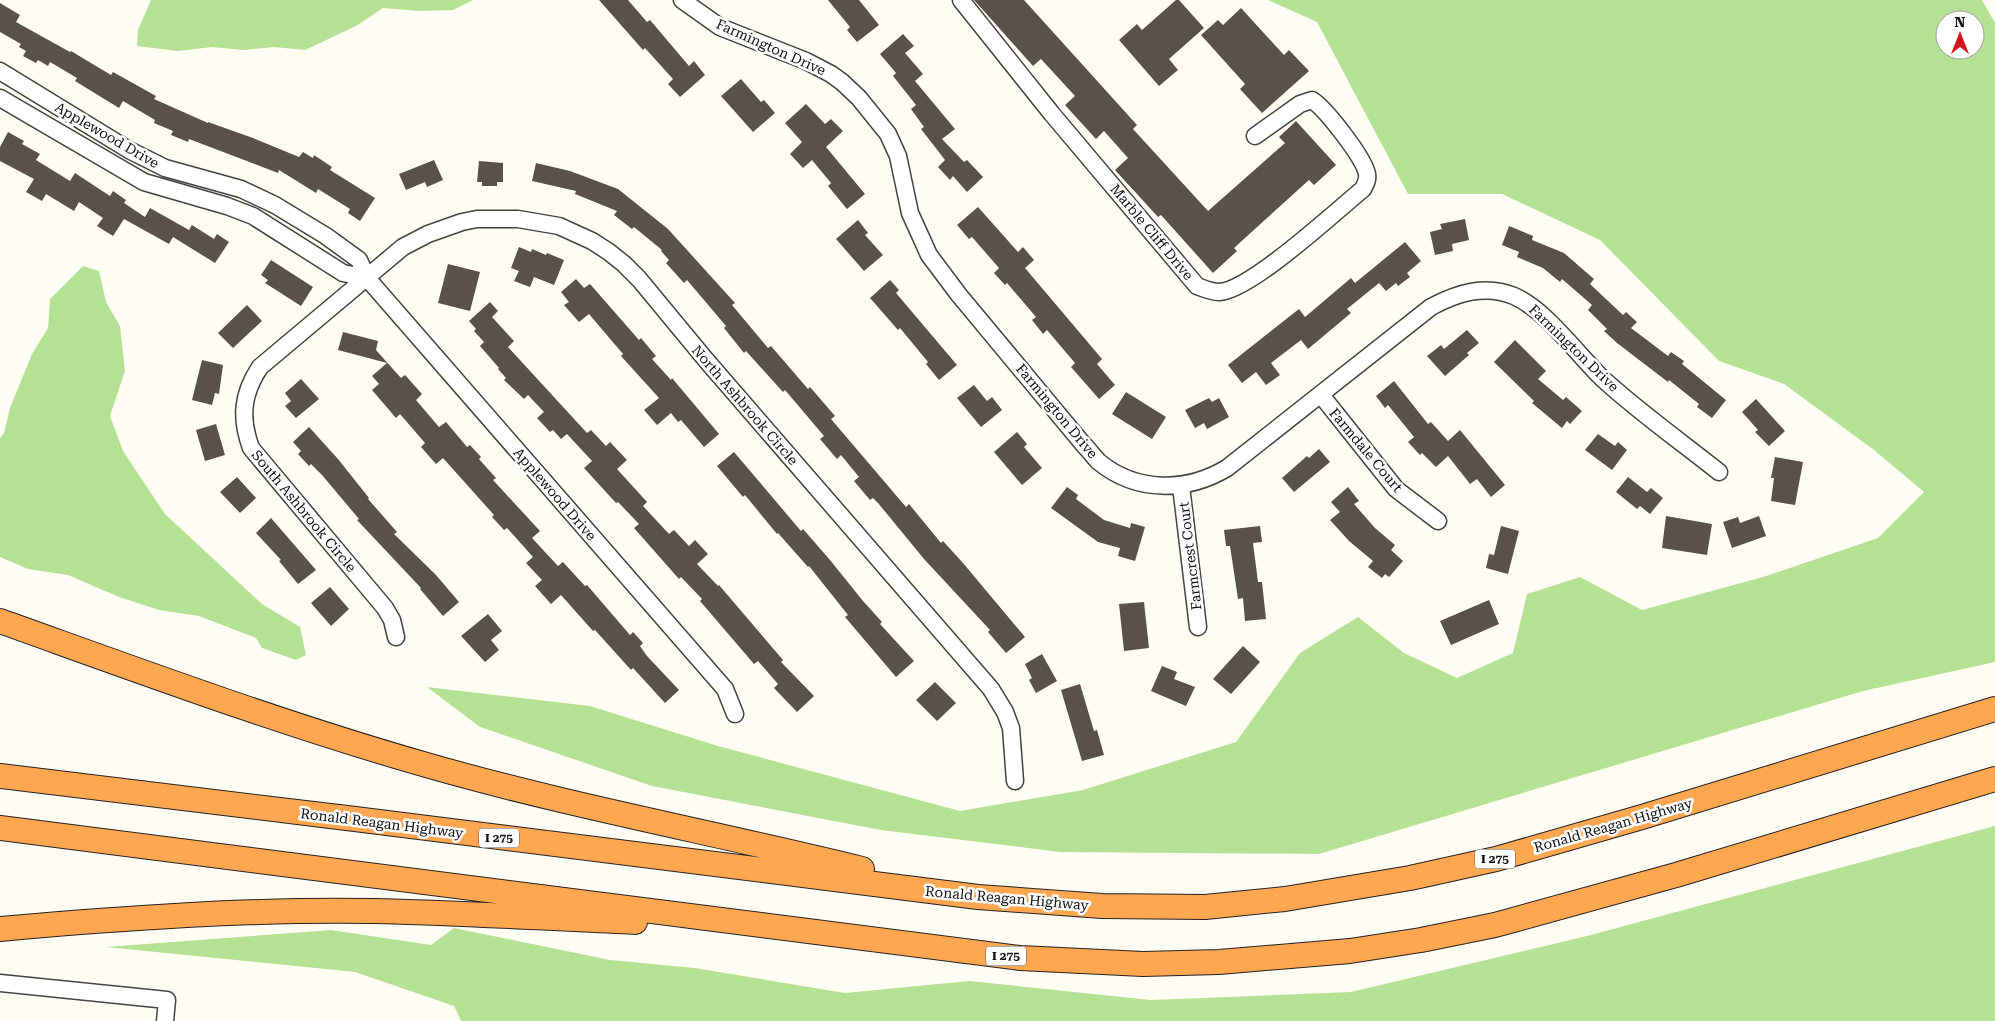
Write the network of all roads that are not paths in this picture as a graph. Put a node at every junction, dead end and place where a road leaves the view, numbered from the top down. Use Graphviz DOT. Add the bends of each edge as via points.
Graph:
graph roads {
  1 [pos="682,0"];
  2 [pos="961,0"];
  3 [pos="0,71"];
  4 [pos="0,98"];
  5 [pos="1255,136"];
  6 [pos="129,150"];
  7 [pos="120,168"];
  8 [pos="367,278"];
  9 [pos="1320,395"];
  10 [pos="1718,472"];
  11 [pos="1182,486"];
  12 [pos="1438,521"];
  13 [pos="0,622"];
  14 [pos="1198,627"];
  15 [pos="396,637"];
  16 [pos="1995,709"];
  17 [pos="735,714"];
  18 [pos="6,775"];
  19 [pos="1995,779"];
  20 [pos="1015,781"];
  21 [pos="0,828"];
  22 [pos="978,897"];
  23 [pos="0,929"];
  24 [pos="797,929"];
  25 [pos="0,983"];
  26 [pos="165,1021"];
  1 -- 11 [label="street, Farmington Drive" via="720,27 806,61 854,93 888,134 898,156 910,213 929,255 1058,415 1099,461 1112,470 1145,484"];
  2 -- 5 [label="street, Marble Cliff Drive" via="1197,286 1211,291 1235,288 1252,279 1364,189 1368,181 1357,154 1321,106 1312,100 1300,104"];
  3 -- 6 [label="street, Applewood Drive"];
  4 -- 7 [label="street, Applewood Drive"];
  6 -- 7 [label="street"];
  6 -- 8 [label="street, Applewood Drive" via="165,168 241,189 275,205 359,260"];
  7 -- 8 [label="street, Applewood Drive" via="144,182 253,216 343,273"];
  8 -- 15 [label="street, South Ashbrook Circle" via="260,367 246,394 244,419 251,448 385,608"];
  8 -- 17 [label="street, Applewood Drive" via="725,690"];
  8 -- 20 [label="street, North Ashbrook Circle" via="404,247 428,234 477,219 518,218 559,226 609,252 639,280 991,690 1011,728"];
  9 -- 10 [label="street, Farmington Drive" via="1431,307 1467,291 1499,292 1513,296 1539,312 1605,380"];
  9 -- 11 [label="street, Farmington Drive" via="1227,468 1214,476"];
  9 -- 12 [label="street, Farmdale Court" via="1396,489"];
  11 -- 14 [label="street, Farmcrest Court"];
  13 -- 22 [label="highway" via="305,729 425,765 604,811"];
  16 -- 22 [label="highway, Ronald Reagan Highway / I 275" via="1642,817 1496,858 1410,878 1285,899 1205,906 1102,906"];
  18 -- 22 [label="highway, Ronald Reagan Highway / I 275"];
  19 -- 24 [label="highway, I 275" via="1676,875 1495,925 1350,951 1218,962 1143,964 1020,958"];
  21 -- 24 [label="highway, I 275"];
  23 -- 24 [label="highway" via="122,918 373,911"];
  25 -- 26 [label="street" via="167,1000"];
}
